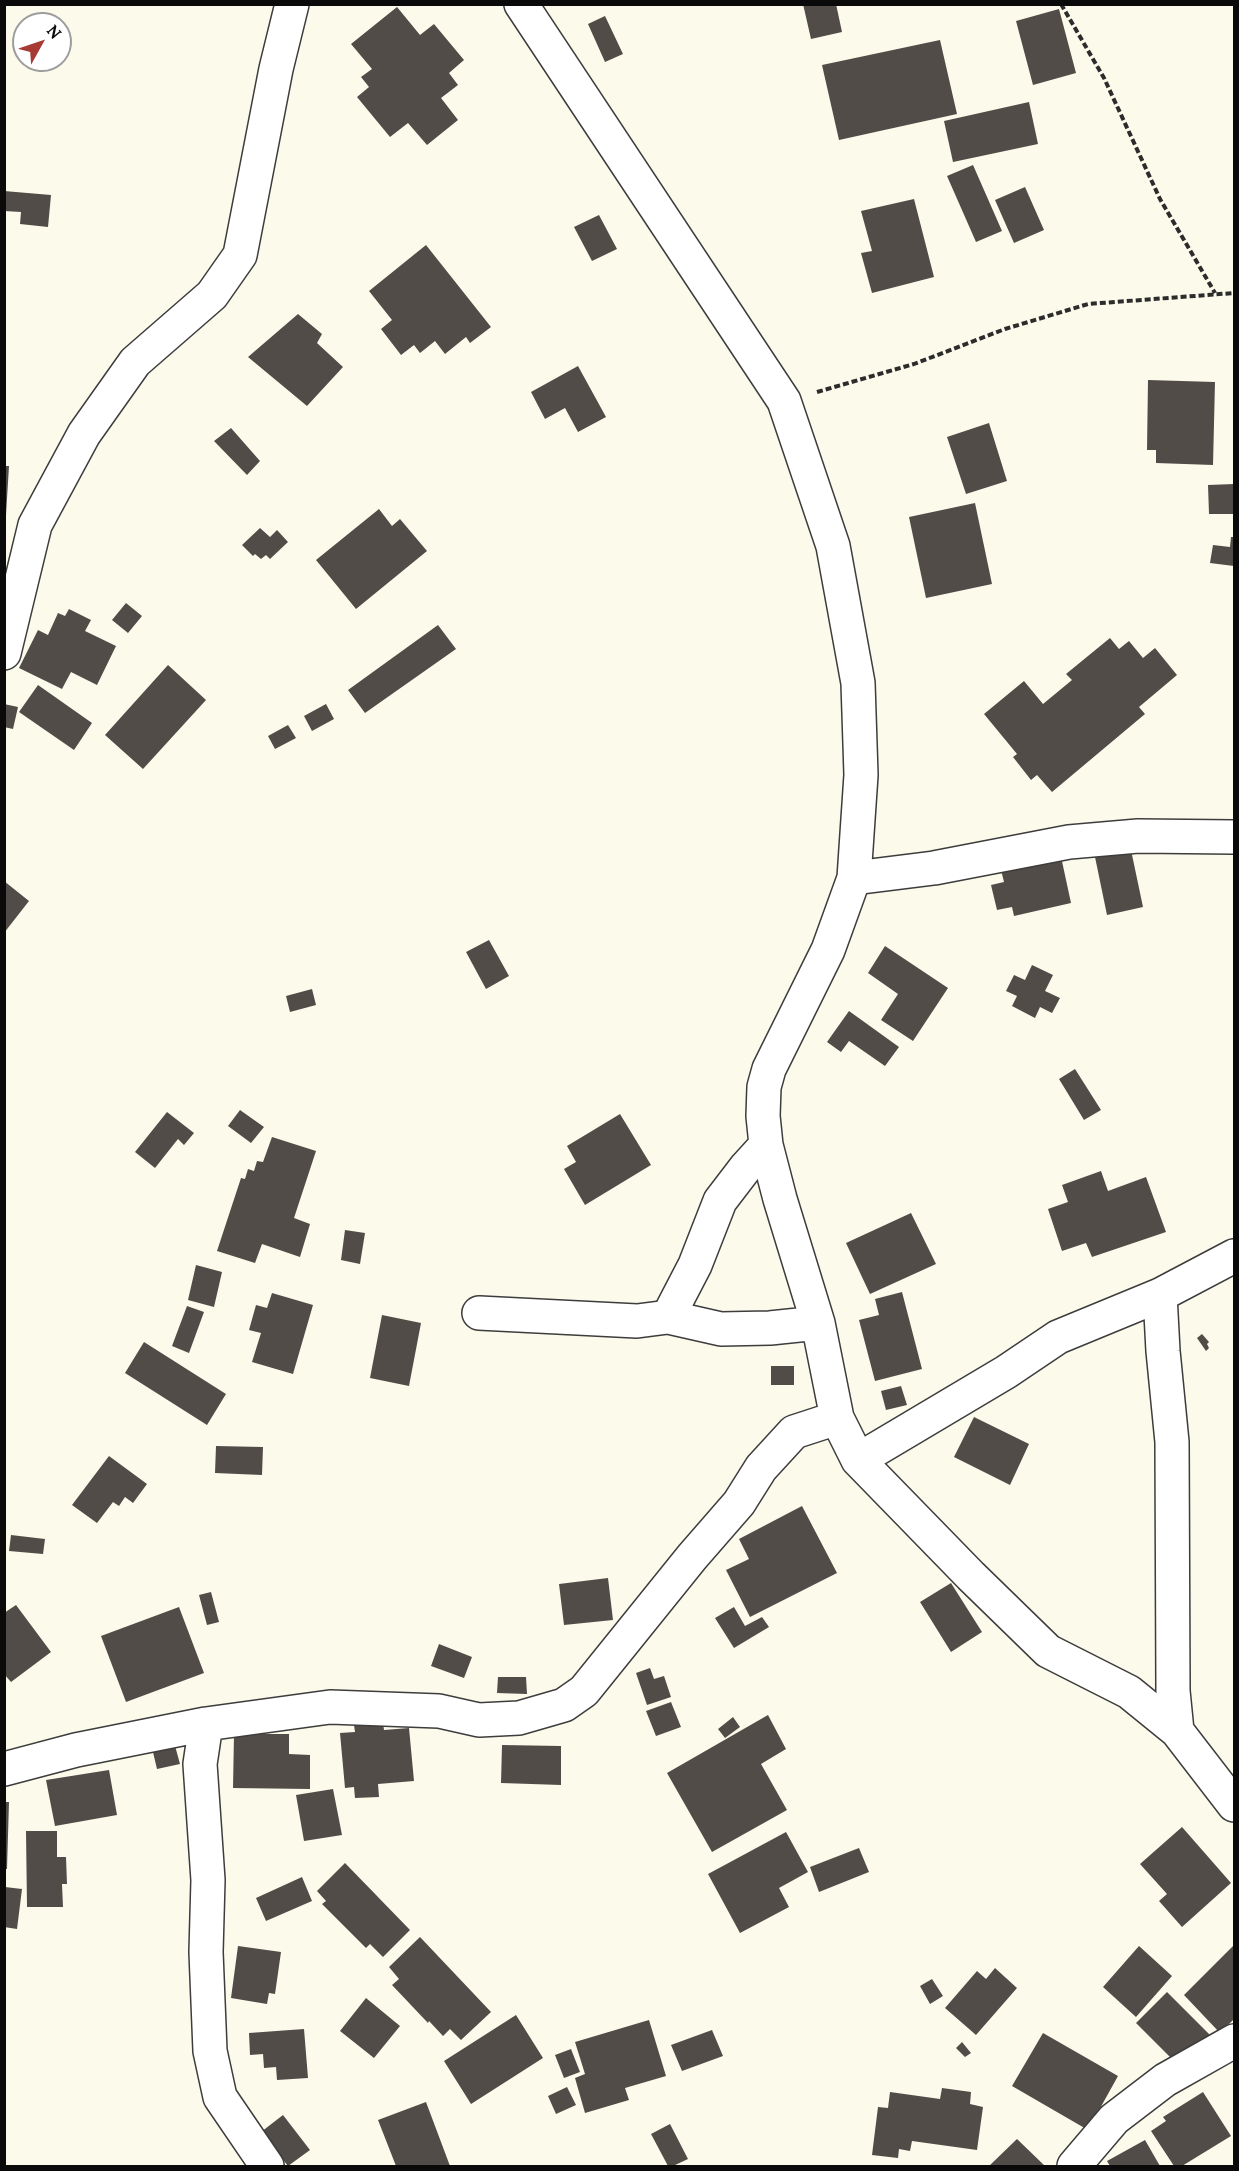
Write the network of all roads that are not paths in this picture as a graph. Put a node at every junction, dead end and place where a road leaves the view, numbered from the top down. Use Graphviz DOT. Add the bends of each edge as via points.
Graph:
graph roads {
  1 [pos="292,4"];
  2 [pos="521,4"];
  3 [pos="4,653"];
  4 [pos="1234,837"];
  5 [pos="854,878"];
  6 [pos="766,1145"];
  7 [pos="1234,1256"];
  8 [pos="1160,1295"];
  9 [pos="479,1312"];
  10 [pos="668,1317"];
  11 [pos="818,1323"];
  12 [pos="837,1418"];
  13 [pos="858,1460"];
  14 [pos="206,1724"];
  15 [pos="1178,1731"];
  16 [pos="4,1769"];
  17 [pos="1234,1805"];
  18 [pos="1234,2042"];
  19 [pos="267,2166"];
  20 [pos="1074,2166"];
  1 -- 3 [label="street" via="240,255 212,295 135,362 84,434 35,525"];
  2 -- 5 [label="street" via="784,401 833,546 858,683 861,775"];
  4 -- 5 [label="street" via="1138,836 1069,842 934,868"];
  5 -- 6 [label="street" via="828,950 769,1069 764,1087"];
  6 -- 10 [label="street" via="720,1201 695,1265"];
  6 -- 11 [label="street"];
  7 -- 8 [label="street"];
  8 -- 13 [label="street" via="1058,1337"];
  8 -- 15 [label="street" via="1172,1442 1173,1691"];
  9 -- 10 [label="street" via="637,1321"];
  10 -- 11 [label="street" via="721,1329"];
  11 -- 12 [label="street"];
  12 -- 13 [label="street"];
  12 -- 14 [label="street" via="795,1432 788,1439 584,1691 564,1705 519,1718 478,1720 439,1711 330,1707"];
  13 -- 15 [label="street" via="1048,1651 1129,1692"];
  14 -- 16 [label="street"];
  14 -- 19 [label="street" via="200,1764 208,1880 210,2051 220,2097"];
  15 -- 17 [label="street"];
  18 -- 20 [label="street" via="1165,2080 1114,2119"];
}
